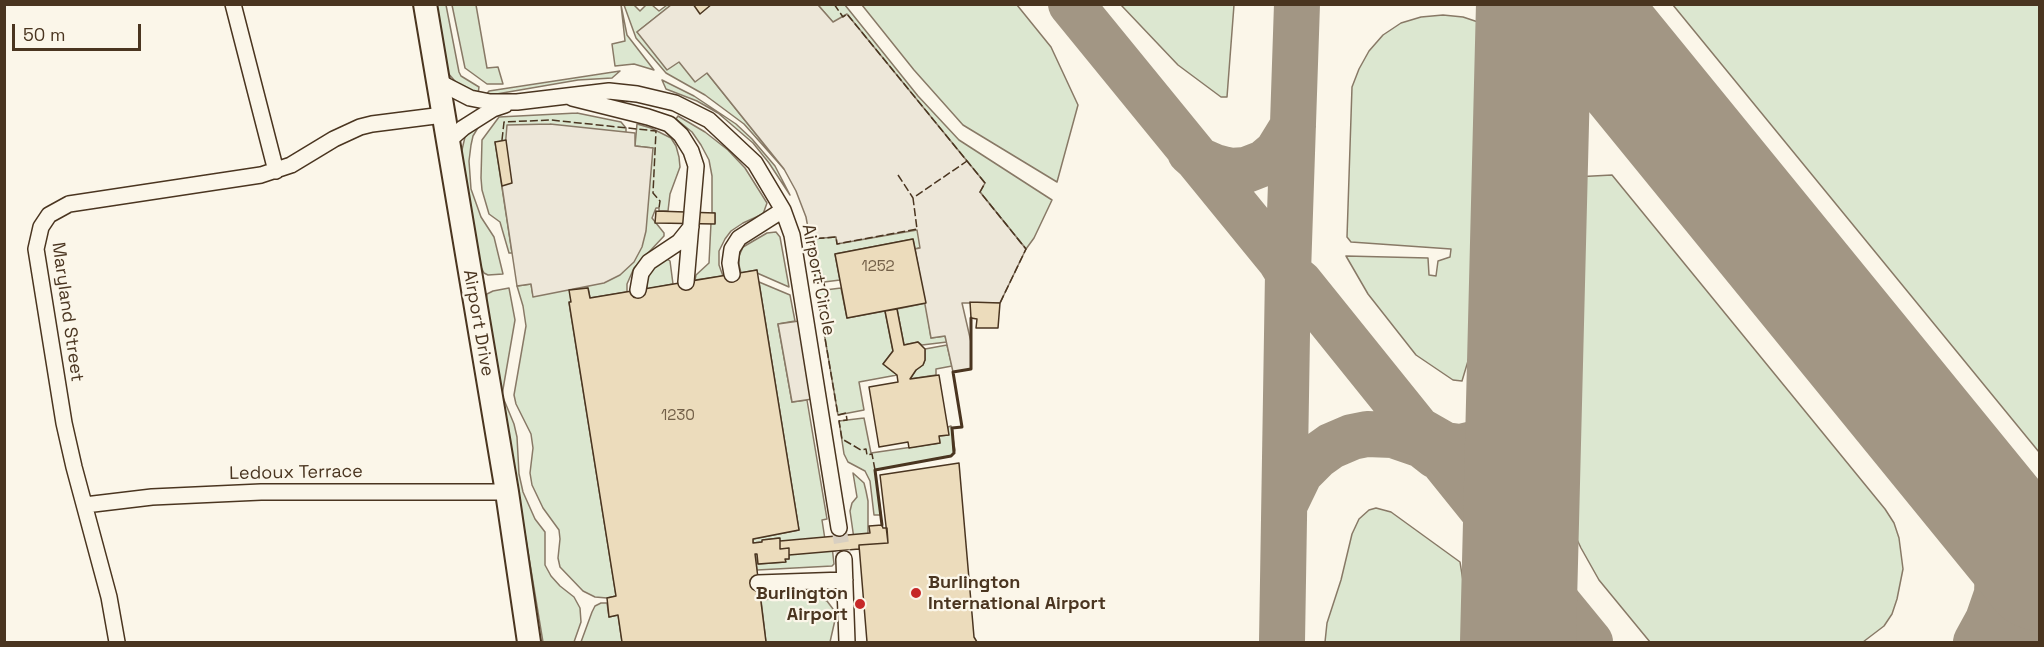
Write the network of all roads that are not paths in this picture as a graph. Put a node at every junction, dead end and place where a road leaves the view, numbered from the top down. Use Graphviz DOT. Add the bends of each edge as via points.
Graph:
graph roads {
  1 [pos="233,4"];
  2 [pos="425,4"];
  3 [pos="437,81"];
  4 [pos="562,95"];
  5 [pos="517,102"];
  6 [pos="443,115"];
  7 [pos="447,142"];
  8 [pos="276,171"];
  9 [pos="783,210"];
  10 [pos="691,227"];
  11 [pos="732,274"];
  12 [pos="686,282"];
  13 [pos="638,290"];
  14 [pos="507,492"];
  15 [pos="85,505"];
  16 [pos="839,528"];
  17 [pos="844,559"];
  18 [pos="845,580"];
  19 [pos="758,583"];
  20 [pos="117,642"];
  21 [pos="529,642"];
  22 [pos="847,642"];
  1 -- 8 [label="street"];
  2 -- 3 [label="main road, Airport Drive"];
  3 -- 5 [label="street, Airport Circle" via="470,98"];
  3 -- 6 [label="main road, Airport Drive"];
  4 -- 5 [label="street, Airport Circle"];
  4 -- 9 [label="street, Airport Circle" via="609,91 637,94 675,103 709,120 755,163"];
  4 -- 10 [label="street" via="669,124 681,135 696,166"];
  5 -- 7 [label="street, Airport Circle" via="493,109"];
  6 -- 7 [label="main road, Airport Drive"];
  6 -- 8 [label="street, Maryland Street" via="360,127"];
  7 -- 14 [label="main road, Airport Drive"];
  8 -- 15 [label="street, Maryland Street" via="246,179 69,204 50,215 41,227 36,249 64,423"];
  9 -- 11 [label="street" via="739,238 732,249"];
  9 -- 16 [label="street, Airport Circle" via="797,261"];
  10 -- 12 [label="street"];
  10 -- 13 [label="street" via="679,242 649,262 641,273"];
  14 -- 15 [label="street, Ledoux Terrace" via="250,492"];
  14 -- 21 [label="main road, Airport Drive"];
  15 -- 20 [label="street, Maryland Street"];
  17 -- 18 [label="street"];
  18 -- 19 [label="street"];
  18 -- 22 [label="street"];
}
